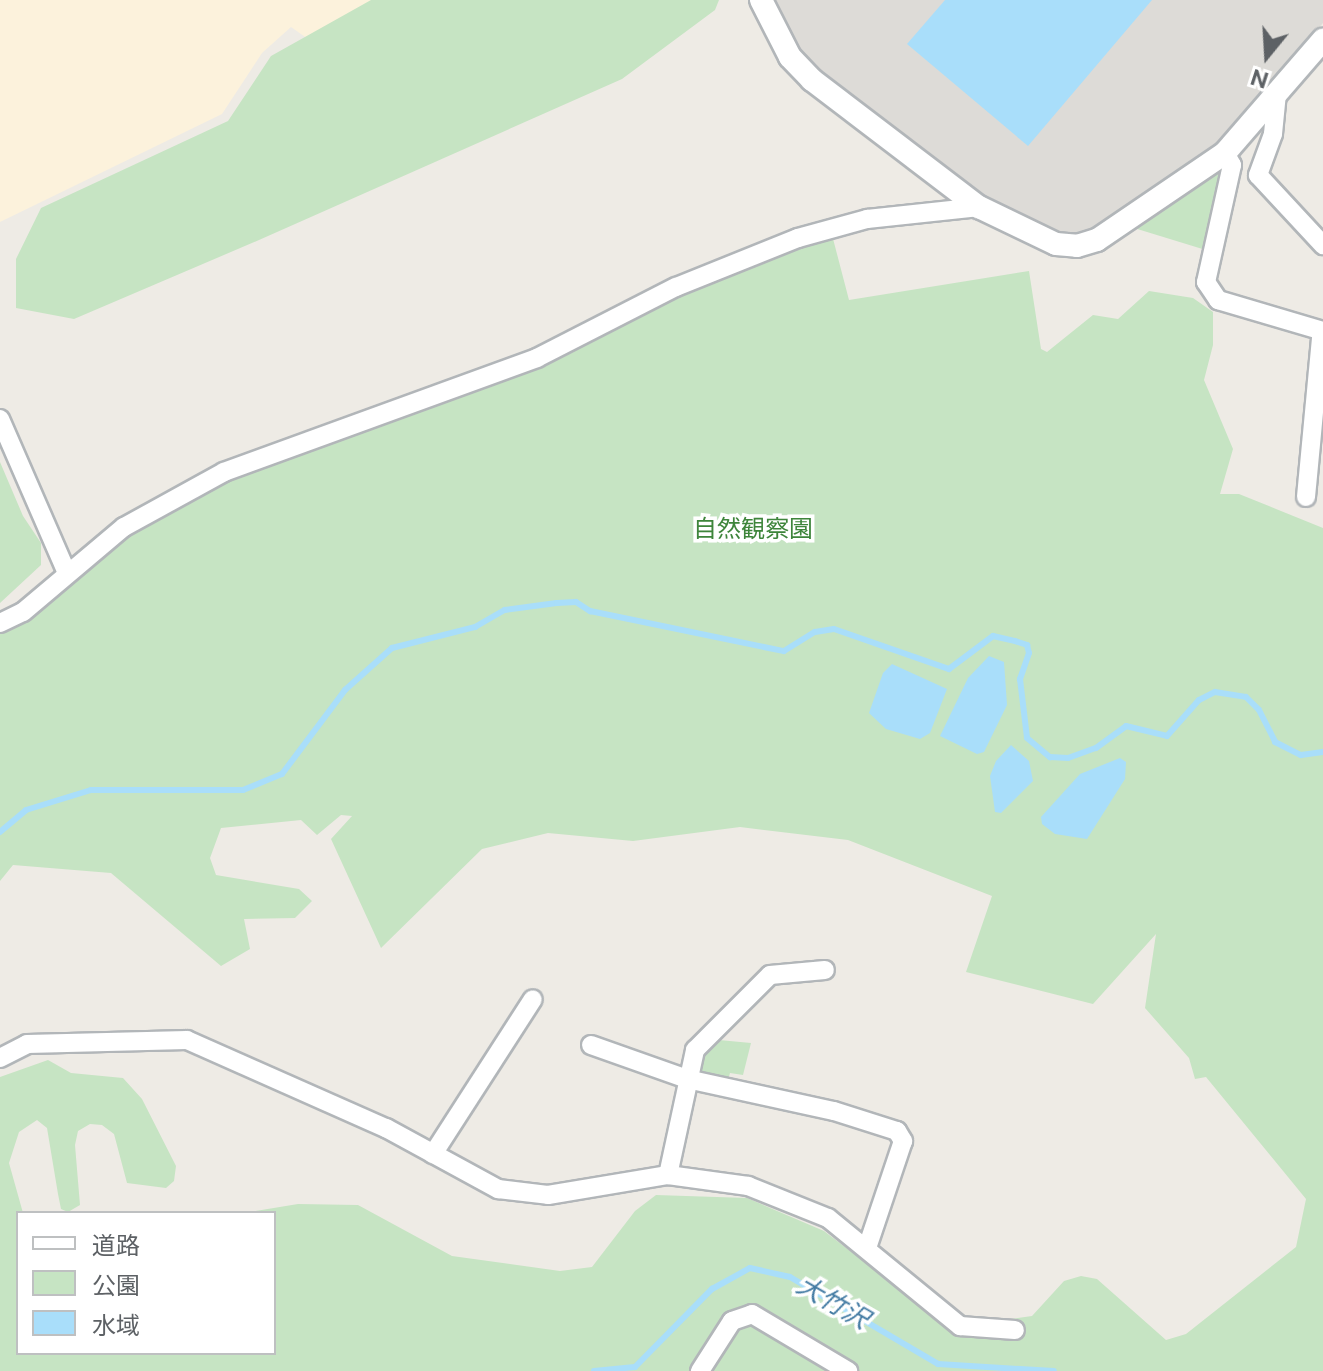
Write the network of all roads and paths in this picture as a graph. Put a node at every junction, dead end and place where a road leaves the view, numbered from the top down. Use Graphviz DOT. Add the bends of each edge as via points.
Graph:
graph roads {
  1 [pos="761,0"];
  2 [pos="1323,40"];
  3 [pos="1277,93"];
  4 [pos="1225,153"];
  5 [pos="979,207"];
  6 [pos="1323,245"];
  7 [pos="1323,315"];
  8 [pos="1322,338"];
  9 [pos="0,419"];
  10 [pos="1306,497"];
  11 [pos="66,571"];
  12 [pos="0,623"];
  13 [pos="825,970"];
  14 [pos="533,999"];
  15 [pos="591,1045"];
  16 [pos="0,1058"];
  17 [pos="687,1079"];
  18 [pos="433,1154"];
  19 [pos="668,1175"];
  20 [pos="867,1248"];
  21 [pos="1015,1330"];
  22 [pos="700,1371"];
  23 [pos="848,1371"];
  1 -- 5 [label="street" via="790,57 812,80"];
  2 -- 3 [label="street"];
  3 -- 4 [label="street"];
  3 -- 6 [label="street" via="1273,134 1258,175"];
  4 -- 5 [label="street" via="1097,240 1077,246 1056,244"];
  4 -- 8 [label="street" via="1232,165 1206,282 1218,300"];
  5 -- 11 [label="street" via="867,219 784,243 676,287 537,358 224,472 167,500"];
  7 -- 8 [label="street"];
  8 -- 10 [label="street"];
  9 -- 11 [label="street"];
  11 -- 12 [label="street" via="23,612"];
  13 -- 17 [label="street" via="770,975 695,1050"];
  14 -- 18 [label="street"];
  15 -- 17 [label="street"];
  16 -- 18 [label="street" via="27,1044 70,1039 187,1040"];
  17 -- 19 [label="street"];
  17 -- 20 [label="street" via="834,1111 897,1131 903,1141"];
  18 -- 19 [label="street" via="498,1189 548,1195"];
  19 -- 20 [label="street" via="748,1186 828,1218"];
  20 -- 21 [label="street" via="960,1326"];
  22 -- 23 [label="street" via="732,1321 752,1314"];
}
